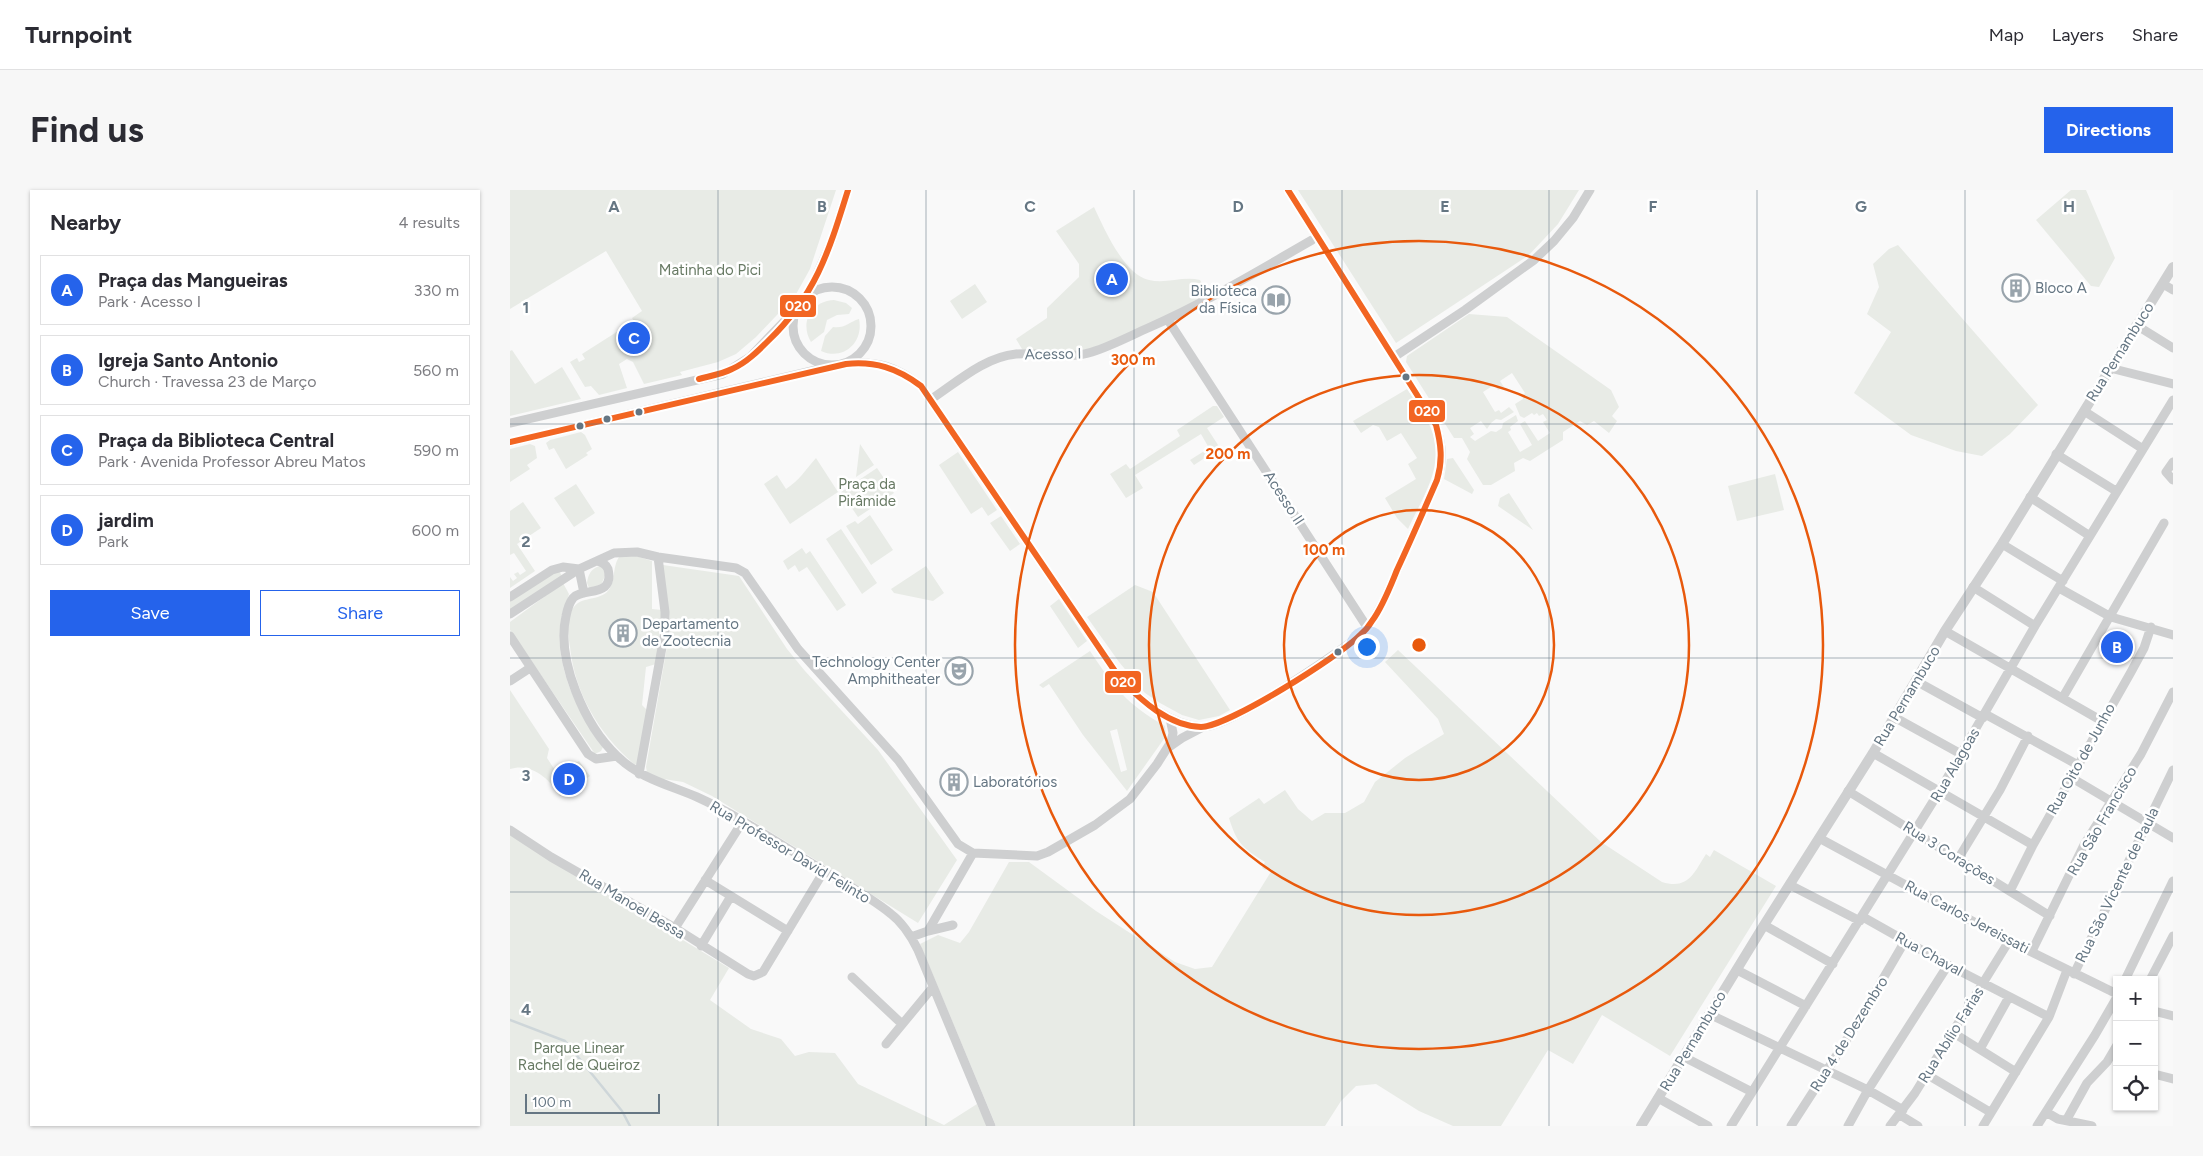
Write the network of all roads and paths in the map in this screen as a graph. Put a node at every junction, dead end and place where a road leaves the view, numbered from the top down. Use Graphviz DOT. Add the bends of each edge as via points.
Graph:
graph roads {
  1 [pos="848,190"];
  2 [pos="1288,190"];
  3 [pos="1590,190"];
  4 [pos="1312,240"];
  5 [pos="2173,267"];
  6 [pos="2163,284"];
  7 [pos="2173,290"];
  8 [pos="806,297"];
  9 [pos="799,306"];
  10 [pos="1168,320"];
  11 [pos="2136,325"];
  12 [pos="2173,348"];
  13 [pos="1394,357"];
  14 [pos="846,364"];
  15 [pos="833,366"];
  16 [pos="2110,368"];
  17 [pos="2173,384"];
  18 [pos="930,400"];
  19 [pos="2173,400"];
  20 [pos="2084,411"];
  21 [pos="510,423"];
  22 [pos="510,442"];
  23 [pos="2143,449"];
  24 [pos="2056,454"];
  25 [pos="2173,462"];
  26 [pos="2171,479"];
  27 [pos="2116,491"];
  28 [pos="2030,497"];
  29 [pos="2164,523"];
  30 [pos="2090,536"];
  31 [pos="2002,544"];
  32 [pos="658,557"];
  33 [pos="597,561"];
  34 [pos="579,569"];
  35 [pos="2061,584"];
  36 [pos="1973,587"];
  37 [pos="584,593"];
  38 [pos="510,597"];
  39 [pos="510,614"];
  40 [pos="2111,617"];
  41 [pos="2035,626"];
  42 [pos="1367,627"];
  43 [pos="2151,627"];
  44 [pos="1946,631"];
  45 [pos="2173,635"];
  46 [pos="510,636"];
  47 [pos="530,668"];
  48 [pos="2011,669"];
  49 [pos="510,681"];
  50 [pos="1916,681"];
  51 [pos="2173,692"];
  52 [pos="2063,697"];
  53 [pos="1984,716"];
  54 [pos="1894,717"];
  55 [pos="1170,718"];
  56 [pos="2102,721"];
  57 [pos="1203,727"];
  58 [pos="2028,736"];
  59 [pos="1165,751"];
  60 [pos="1873,753"];
  61 [pos="1961,754"];
  62 [pos="617,756"];
  63 [pos="2078,765"];
  64 [pos="2173,770"];
  65 [pos="639,774"];
  66 [pos="2072,778"];
  67 [pos="1848,791"];
  68 [pos="1939,792"];
  69 [pos="2110,802"];
  70 [pos="1983,816"];
  71 [pos="743,821"];
  72 [pos="2147,822"];
  73 [pos="510,830"];
  74 [pos="1915,831"];
  75 [pos="1818,838"];
  76 [pos="2173,838"];
  77 [pos="2033,846"];
  78 [pos="974,853"];
  79 [pos="1958,858"];
  80 [pos="824,871"];
  81 [pos="1888,876"];
  82 [pos="705,880"];
  83 [pos="2173,881"];
  84 [pos="1790,885"];
  85 [pos="2010,891"];
  86 [pos="731,896"];
  87 [pos="2050,916"];
  88 [pos="1861,919"];
  89 [pos="953,925"];
  90 [pos="1764,926"];
  91 [pos="675,928"];
  92 [pos="788,931"];
  93 [pos="928,931"];
  94 [pos="2173,936"];
  95 [pos="911,937"];
  96 [pos="1906,941"];
  97 [pos="2009,941"];
  98 [pos="701,946"];
  99 [pos="2032,951"];
  100 [pos="1833,964"];
  101 [pos="1948,965"];
  102 [pos="1736,970"];
  103 [pos="2070,972"];
  104 [pos="2127,976"];
  105 [pos="2152,976"];
  106 [pos="852,977"];
  107 [pos="1983,984"];
  108 [pos="933,987"];
  109 [pos="2113,994"];
  110 [pos="2008,997"];
  111 [pos="2113,1003"];
  112 [pos="1806,1006"];
  113 [pos="2158,1012"];
  114 [pos="1709,1014"];
  115 [pos="2173,1016"];
  116 [pos="2048,1017"];
  117 [pos="902,1024"];
  118 [pos="1952,1032"];
  119 [pos="886,1044"];
  120 [pos="1780,1048"];
  121 [pos="1980,1049"];
  122 [pos="2113,1052"];
  123 [pos="1684,1057"];
  124 [pos="2107,1062"];
  125 [pos="2113,1064"];
  126 [pos="1826,1070"];
  127 [pos="2016,1072"];
  128 [pos="1926,1074"];
  129 [pos="2158,1075"];
  130 [pos="2173,1079"];
  131 [pos="1868,1090"];
  132 [pos="1752,1092"];
  133 [pos="1658,1098"];
  134 [pos="1990,1112"];
  135 [pos="2046,1112"];
  136 [pos="1901,1113"];
  137 [pos="2060,1121"];
  138 [pos="2077,1124"];
  139 [pos="1735,1125"];
  140 [pos="991,1126"];
  141 [pos="1641,1126"];
  142 [pos="1708,1126"];
  143 [pos="1791,1126"];
  144 [pos="1848,1126"];
  145 [pos="1890,1126"];
  146 [pos="1918,1126"];
  147 [pos="1982,1126"];
  148 [pos="2037,1126"];
  149 [pos="2092,1126"];
  1 -- 8 [label="street" via="832,240"];
  2 -- 13 [label="street"];
  3 -- 13 [label="street" via="1560,233 1534,260"];
  4 -- 10 [label="street, Acesso I"];
  5 -- 6 [label="street, Rua Pernambuco"];
  6 -- 7 [label="street"];
  6 -- 11 [label="street, Rua Pernambuco"];
  8 -- 9 [label="street"];
  8 -- 14 [label="street" via="824,288 837,288 860,298 867,309 871,334 859,356"];
  9 -- 15 [label="street" via="793,325 801,350 811,359"];
  9 -- 21 [label="street" via="750,357 723,374"];
  10 -- 18 [label="street, Acesso I" via="1092,352 1071,356 1014,355 988,362"];
  10 -- 42 [label="street, Acesso II"];
  11 -- 12 [label="street"];
  11 -- 16 [label="street, Rua Pernambuco"];
  13 -- 42 [label="street" via="1436,425 1442,444 1442,464 1438,480 1384,600"];
  14 -- 15 [label="street"];
  14 -- 18 [label="street" via="886,366 903,372 921,386"];
  15 -- 22 [label="street"];
  16 -- 17 [label="street"];
  16 -- 20 [label="street, Rua Pernambuco"];
  18 -- 55 [label="street" via="1121,680 1141,700"];
  19 -- 23 [label="street, Rua Alagoas"];
  20 -- 23 [label="street"];
  20 -- 24 [label="street, Rua Pernambuco"];
  23 -- 27 [label="street, Rua Alagoas"];
  24 -- 27 [label="street"];
  24 -- 28 [label="street, Rua Pernambuco"];
  25 -- 26 [label="street" via="2166,470"];
  27 -- 30 [label="street, Rua Alagoas"];
  28 -- 30 [label="street"];
  28 -- 31 [label="street, Rua Pernambuco"];
  29 -- 40 [label="street"];
  30 -- 35 [label="street, Rua Alagoas"];
  31 -- 35 [label="street"];
  31 -- 36 [label="street, Rua Pernambuco"];
  32 -- 33 [label="street" via="623,552"];
  32 -- 65 [label="street" via="665,631"];
  32 -- 78 [label="street" via="736,568 745,573 798,649 898,760 958,844"];
  33 -- 34 [label="street"];
  33 -- 37 [label="street, Rua Professor David Felinto" via="608,568 609,577 596,592"];
  34 -- 37 [label="street"];
  34 -- 38 [label="street" via="563,567 552,570"];
  34 -- 39 [label="street"];
  35 -- 40 [label="street"];
  35 -- 41 [label="street, Rua Alagoas"];
  36 -- 41 [label="street"];
  36 -- 44 [label="street, Rua Pernambuco"];
  37 -- 62 [label="street, Rua Professor David Felinto" via="572,599 566,615 564,637 569,671 582,709"];
  40 -- 43 [label="street"];
  40 -- 52 [label="street"];
  41 -- 48 [label="street, Rua Alagoas"];
  42 -- 57 [label="street" via="1339,651 1245,712"];
  43 -- 45 [label="street"];
  43 -- 56 [label="street, Rua Oito de Junho" via="2144,648"];
  44 -- 48 [label="street"];
  44 -- 50 [label="street, Rua Pernambuco"];
  46 -- 47 [label="street"];
  47 -- 49 [label="street"];
  47 -- 62 [label="street" via="588,754 596,759"];
  48 -- 52 [label="street"];
  48 -- 53 [label="street, Rua Alagoas"];
  50 -- 53 [label="street"];
  50 -- 54 [label="street, Rua Pernambuco"];
  51 -- 69 [label="street, Rua São Francisco" via="2141,754"];
  52 -- 56 [label="street"];
  53 -- 58 [label="street"];
  53 -- 61 [label="street, Rua Alagoas"];
  54 -- 60 [label="street, Rua Pernambuco"];
  54 -- 61 [label="street"];
  55 -- 57 [label="street" via="1186,725"];
  55 -- 59 [label="street" via="1173,732"];
  56 -- 63 [label="street, Rua Oito de Junho"];
  57 -- 59 [label="street" via="1174,742"];
  58 -- 63 [label="street"];
  58 -- 70 [label="street"];
  59 -- 78 [label="street" via="1130,799 1095,825 1048,852 1024,857"];
  60 -- 67 [label="street, Rua Pernambuco"];
  60 -- 68 [label="street"];
  61 -- 68 [label="street, Rua Alagoas"];
  62 -- 65 [label="street, Rua Professor David Felinto"];
  63 -- 66 [label="street, Rua Oito de Junho"];
  64 -- 72 [label="street, Rua São Vicente de Paula"];
  65 -- 71 [label="street, Rua Professor David Felinto"];
  66 -- 69 [label="street"];
  66 -- 77 [label="street, Rua Oito de Junho"];
  67 -- 74 [label="street, Rua 3 Corações"];
  67 -- 75 [label="street, Rua Pernambuco"];
  68 -- 70 [label="street"];
  68 -- 74 [label="street, Rua Alagoas"];
  69 -- 72 [label="street"];
  69 -- 87 [label="street, Rua São Francisco" via="2084,845"];
  70 -- 77 [label="street"];
  70 -- 79 [label="street"];
  71 -- 80 [label="street, Rua Professor David Felinto"];
  71 -- 82 [label="street"];
  72 -- 76 [label="street"];
  72 -- 103 [label="street, Rua São Vicente de Paula"];
  73 -- 91 [label="street, Rua Manoel Bessa"];
  74 -- 79 [label="street, Rua 3 Corações"];
  74 -- 81 [label="street, Rua Alagoas"];
  75 -- 81 [label="street, Rua Carlos Jereissati"];
  75 -- 84 [label="street, Rua Pernambuco"];
  77 -- 85 [label="street, Rua Oito de Junho"];
  78 -- 93 [label="street"];
  79 -- 85 [label="street, Rua 3 Corações"];
  80 -- 92 [label="street"];
  80 -- 95 [label="street, Rua Professor David Felinto" via="892,914"];
  81 -- 88 [label="street, Rua Alagoas"];
  81 -- 97 [label="street, Rua Carlos Jereissati"];
  82 -- 86 [label="street"];
  82 -- 91 [label="street"];
  83 -- 104 [label="street"];
  84 -- 88 [label="street, Rua Chaval"];
  84 -- 90 [label="street, Rua Pernambuco"];
  85 -- 87 [label="street, Rua 3 Corações"];
  86 -- 92 [label="street"];
  86 -- 98 [label="street"];
  87 -- 99 [label="street, Rua São Francisco"];
  88 -- 96 [label="street, Rua Chaval"];
  88 -- 100 [label="street, Rua Alagoas"];
  89 -- 93 [label="street"];
  90 -- 100 [label="street"];
  90 -- 102 [label="street, Rua Pernambuco"];
  91 -- 98 [label="street, Rua Manoel Bessa"];
  92 -- 98 [label="street, Rua Manoel Bessa" via="763,972 754,976"];
  93 -- 95 [label="street"];
  94 -- 105 [label="street"];
  95 -- 108 [label="street, Rua Professor David Felinto"];
  96 -- 101 [label="street, Rua Chaval"];
  96 -- 126 [label="street, Rua 4 de Dezembro"];
  97 -- 99 [label="street, Rua Carlos Jereissati"];
  97 -- 107 [label="street, Rua Abílio Farias"];
  99 -- 103 [label="street, Rua Carlos Jereissati"];
  100 -- 112 [label="street, Rua Alagoas"];
  101 -- 107 [label="street, Rua Chaval"];
  101 -- 131 [label="street"];
  102 -- 112 [label="street"];
  102 -- 114 [label="street, Rua Pernambuco"];
  103 -- 109 [label="street, Rua Carlos Jereissati"];
  103 -- 116 [label="street, Rua São Vicente de Paula"];
  106 -- 117 [label="street"];
  107 -- 110 [label="street, Rua Chaval"];
  107 -- 118 [label="street, Rua Abílio Farias"];
  108 -- 117 [label="street"];
  108 -- 140 [label="street, Rua Professor David Felinto"];
  110 -- 116 [label="street, Rua Chaval"];
  110 -- 121 [label="street"];
  111 -- 135 [label="street"];
  112 -- 120 [label="street, Rua Alagoas"];
  113 -- 115 [label="street"];
  114 -- 120 [label="street"];
  114 -- 123 [label="street, Rua Pernambuco"];
  116 -- 127 [label="street, Rua São Vicente de Paula"];
  117 -- 119 [label="street"];
  118 -- 121 [label="street"];
  118 -- 128 [label="street, Rua Abílio Farias"];
  120 -- 126 [label="street"];
  120 -- 132 [label="street, Rua Alagoas"];
  121 -- 127 [label="street"];
  122 -- 124 [label="street"];
  123 -- 132 [label="street"];
  123 -- 133 [label="street, Rua Pernambuco"];
  124 -- 125 [label="street"];
  124 -- 137 [label="street" via="2087,1083"];
  126 -- 131 [label="street"];
  126 -- 143 [label="street, Rua 4 de Dezembro"];
  127 -- 134 [label="street, Rua São Vicente de Paula"];
  128 -- 134 [label="street"];
  128 -- 136 [label="street, Rua Abílio Farias"];
  129 -- 130 [label="street"];
  131 -- 136 [label="street"];
  131 -- 144 [label="street"];
  132 -- 139 [label="street, Rua Alagoas"];
  133 -- 141 [label="street, Rua Pernambuco"];
  133 -- 142 [label="street"];
  134 -- 147 [label="street, Rua São Vicente de Paula"];
  135 -- 137 [label="street"];
  135 -- 148 [label="street"];
  136 -- 145 [label="street, Rua Abílio Farias"];
  136 -- 146 [label="street"];
  137 -- 138 [label="street"];
  138 -- 149 [label="street"];
}
